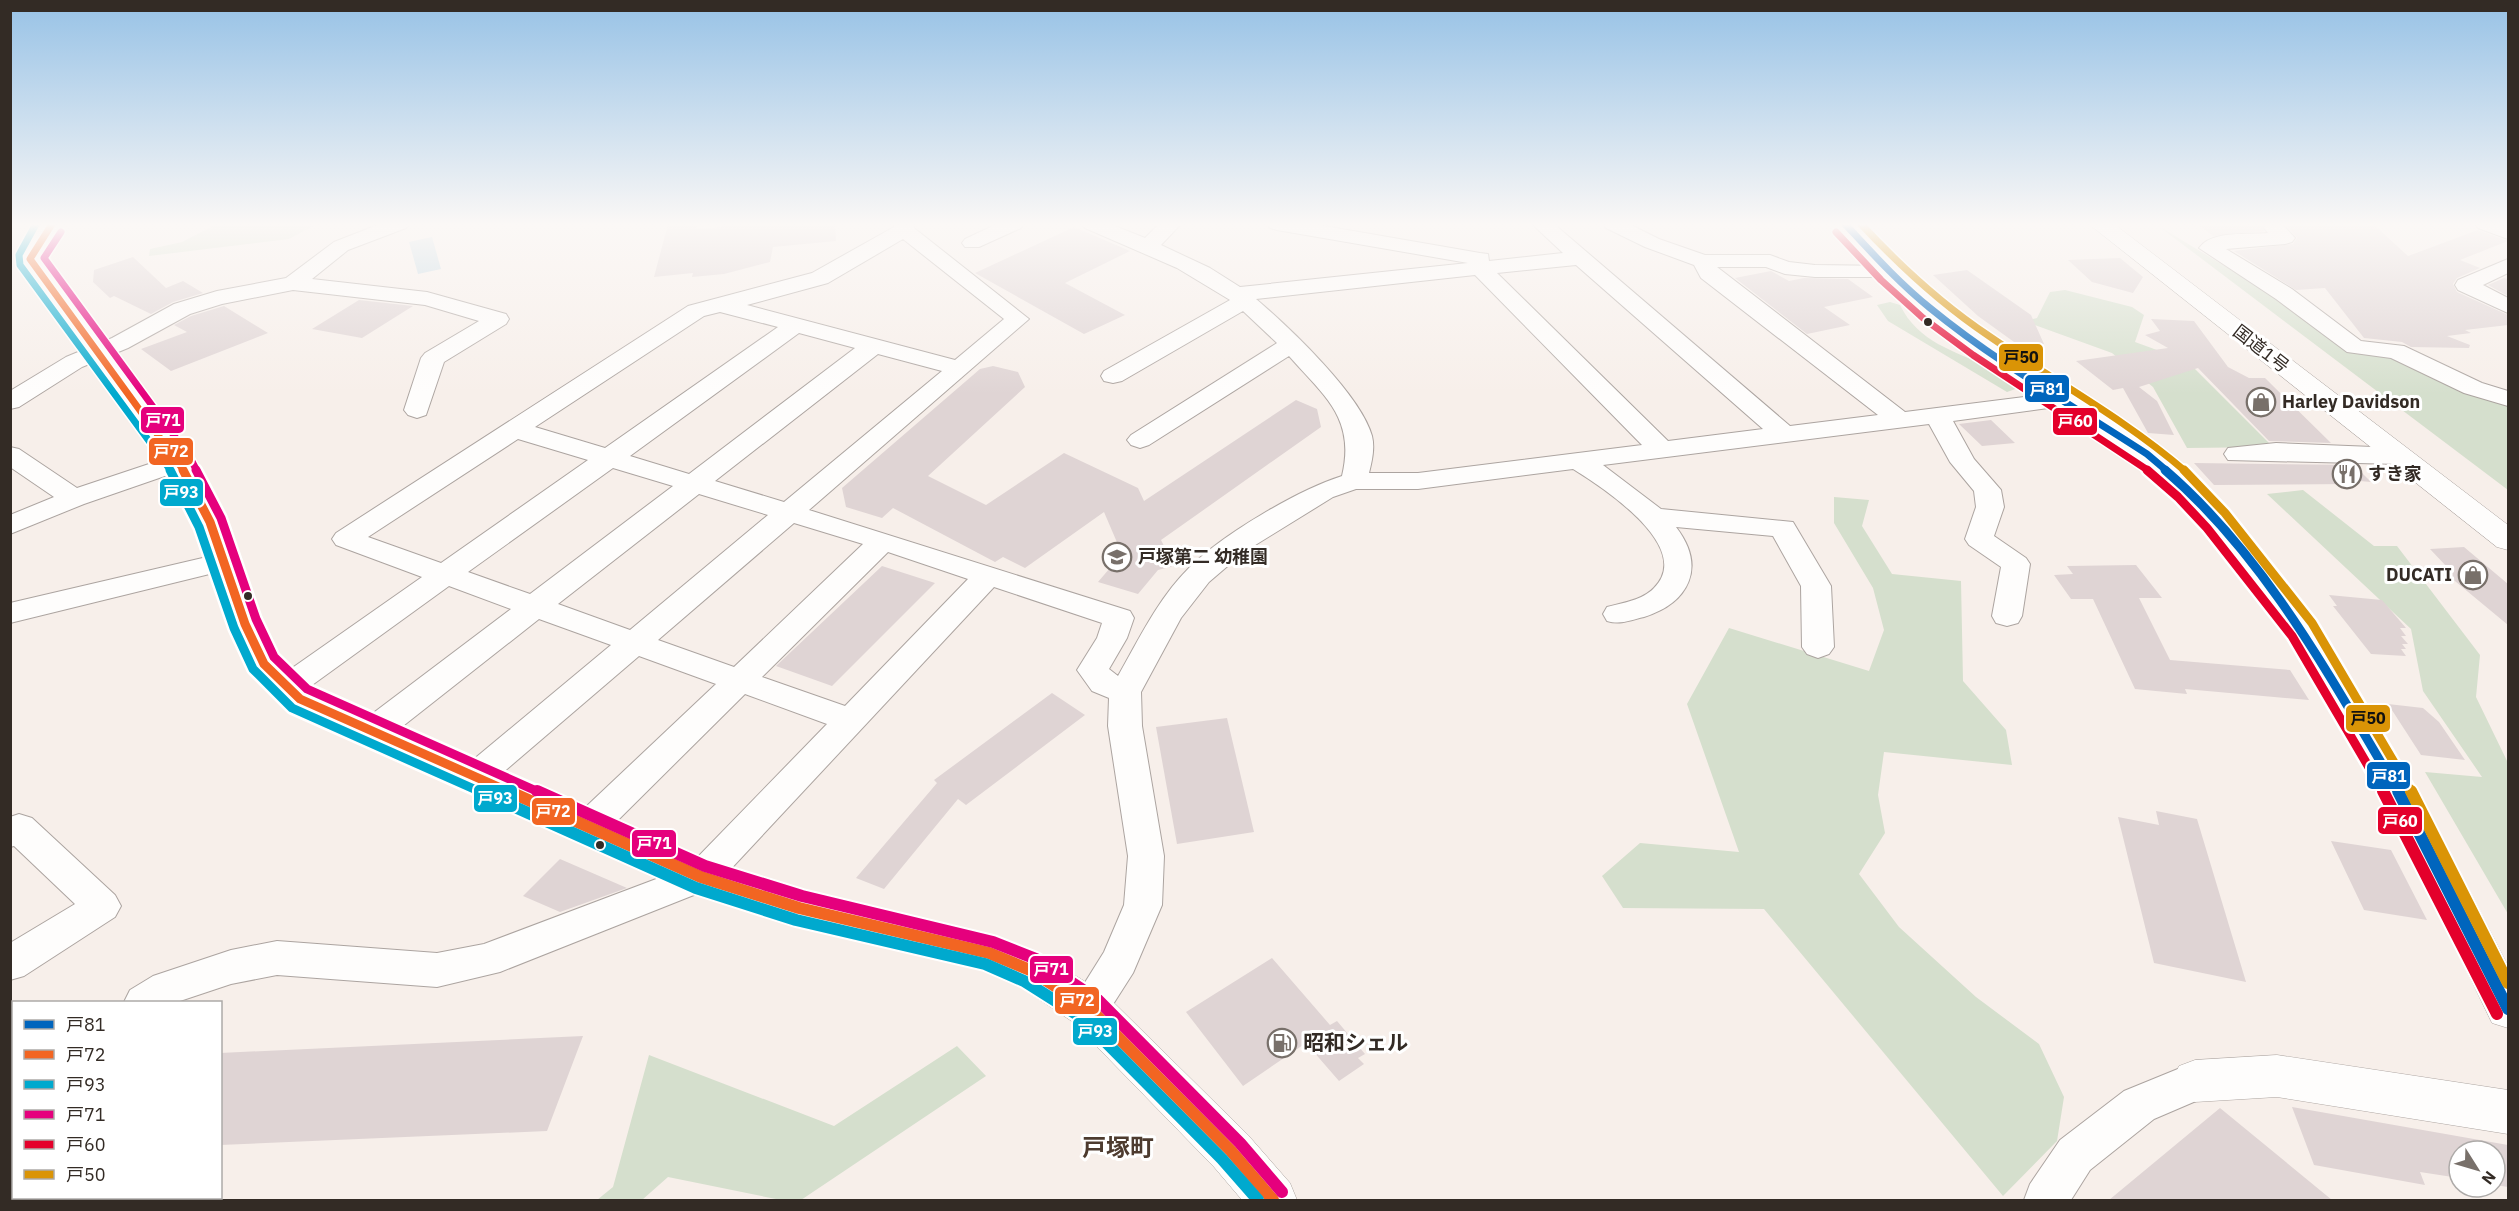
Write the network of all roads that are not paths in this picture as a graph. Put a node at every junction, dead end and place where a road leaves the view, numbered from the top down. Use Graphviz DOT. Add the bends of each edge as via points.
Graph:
graph roads {
  1 [pos="46,281"];
  2 [pos="296,281"];
  3 [pos="811,281"];
  4 [pos="966,281"];
  5 [pos="1210,281"];
  6 [pos="1376,281"];
  7 [pos="1493,281"];
  8 [pos="1606,281"];
  9 [pos="1720,281"];
  10 [pos="1899,281"];
  11 [pos="2173,281"];
  12 [pos="2207,281"];
  13 [pos="2262,281"];
  14 [pos="2475,281"];
  15 [pos="293,283"];
  16 [pos="1240,297"];
  17 [pos="722,305"];
  18 [pos="2508,306"];
  19 [pos="797,324"];
  20 [pos="874,345"];
  21 [pos="1290,345"];
  22 [pos="98,352"];
  23 [pos="959,368"];
  24 [pos="1113,375"];
  25 [pos="2063,399"];
  26 [pos="2508,399"];
  27 [pos="10,402"];
  28 [pos="417,410"];
  29 [pos="1937,415"];
  30 [pos="1900,420"];
  31 [pos="513,429"];
  32 [pos="1784,434"];
  33 [pos="1140,440"];
  34 [pos="1661,449"];
  35 [pos="2237,454"];
  36 [pos="10,455"];
  37 [pos="2398,456"];
  38 [pos="610,457"];
  39 [pos="1575,459"];
  40 [pos="179,462"];
  41 [pos="1354,481"];
  42 [pos="695,483"];
  43 [pos="74,498"];
  44 [pos="788,512"];
  45 [pos="2508,512"];
  46 [pos="1653,516"];
  47 [pos="10,526"];
  48 [pos="2508,540"];
  49 [pos="883,542"];
  50 [pos="224,562"];
  51 [pos="447,573"];
  52 [pos="989,575"];
  53 [pos="536,606"];
  54 [pos="10,613"];
  55 [pos="1618,614"];
  56 [pos="2007,616"];
  57 [pos="635,642"];
  58 [pos="1818,647"];
  59 [pos="740,680"];
  60 [pos="286,688"];
  61 [pos="1125,692"];
  62 [pos="850,720"];
  63 [pos="372,732"];
  64 [pos="474,778"];
  65 [pos="587,828"];
  66 [pos="10,833"];
  67 [pos="701,877"];
  68 [pos="10,964"];
  69 [pos="146,1001"];
  70 [pos="1089,1008"];
  71 [pos="2508,1009"];
  72 [pos="2195,1081"];
  73 [pos="2508,1112"];
  74 [pos="1273,1200"];
  75 [pos="2046,1200"];
  1 -- 22 [label="main road"];
  2 -- 15 [label="street"];
  3 -- 17 [label="street"];
  4 -- 23 [label="street" via="1018,319"];
  5 -- 16 [label="street"];
  6 -- 16 [label="street"];
  7 -- 34 [label="street"];
  8 -- 32 [label="street"];
  9 -- 30 [label="street"];
  10 -- 25 [label="main road" via="1930,308"];
  11 -- 37 [label="main road, 国道1号"];
  12 -- 45 [label="main road, 国道1号"];
  13 -- 26 [label="street" via="2355,347 2396,351 2473,388"];
  14 -- 18 [label="street" via="2466,285"];
  15 -- 22 [label="street" via="182,309"];
  15 -- 28 [label="street" via="427,299 498,319 433,358"];
  16 -- 21 [label="street"];
  16 -- 24 [label="street"];
  17 -- 19 [label="street"];
  17 -- 31 [label="street" via="696,311"];
  19 -- 20 [label="street"];
  19 -- 38 [label="street"];
  20 -- 23 [label="street"];
  20 -- 42 [label="street"];
  21 -- 33 [label="street"];
  21 -- 41 [label="street" via="1348,411 1359,436"];
  22 -- 27 [label="street"];
  22 -- 40 [label="main road"];
  23 -- 44 [label="street"];
  25 -- 29 [label="street"];
  25 -- 71 [label="main road" via="2147,454 2186,488 2302,629 2407,807"];
  29 -- 30 [label="street"];
  29 -- 56 [label="street" via="1963,462 1987,490 1990,507 1978,539 2016,564"];
  30 -- 32 [label="street"];
  31 -- 38 [label="street"];
  31 -- 51 [label="street" via="346,539"];
  32 -- 34 [label="street"];
  34 -- 39 [label="street"];
  35 -- 37 [label="street" via="2276,451"];
  36 -- 43 [label="street"];
  37 -- 48 [label="main road, 国道1号"];
  38 -- 42 [label="street"];
  38 -- 51 [label="street"];
  39 -- 41 [label="street" via="1418,481"];
  39 -- 46 [label="street" via="1626,490"];
  40 -- 43 [label="street"];
  40 -- 50 [label="main road" via="210,522"];
  41 -- 61 [label="street" via="1323,491 1280,515 1199,575 1168,614"];
  42 -- 44 [label="street"];
  42 -- 53 [label="street"];
  43 -- 47 [label="street"];
  44 -- 49 [label="street"];
  44 -- 57 [label="street"];
  46 -- 55 [label="street" via="1678,556 1677,576 1666,594"];
  46 -- 58 [label="street" via="1783,528 1816,586"];
  49 -- 52 [label="street"];
  49 -- 59 [label="street"];
  50 -- 54 [label="street"];
  50 -- 60 [label="main road" via="245,624 264,664"];
  51 -- 53 [label="street"];
  51 -- 60 [label="street"];
  52 -- 61 [label="street" via="1119,618 1093,670 1103,683"];
  52 -- 62 [label="street"];
  53 -- 57 [label="street"];
  53 -- 63 [label="street"];
  57 -- 59 [label="street"];
  57 -- 64 [label="street"];
  59 -- 62 [label="street"];
  59 -- 65 [label="street"];
  60 -- 63 [label="main road" via="300,699"];
  61 -- 70 [label="street" via="1125,726 1146,856 1143,906 1119,961"];
  62 -- 67 [label="street"];
  63 -- 64 [label="main road"];
  64 -- 65 [label="main road"];
  65 -- 67 [label="main road"];
  66 -- 68 [label="street" via="19,828 102,906"];
  67 -- 69 [label="street" via="486,960 437,970 277,958 231,967 167,988"];
  67 -- 70 [label="main road" via="799,908 989,953 1030,969"];
  70 -- 74 [label="main road" via="1231,1151"];
  72 -- 73 [label="main road" via="2277,1076"];
  72 -- 75 [label="street" via="2139,1106 2075,1155"];
}
